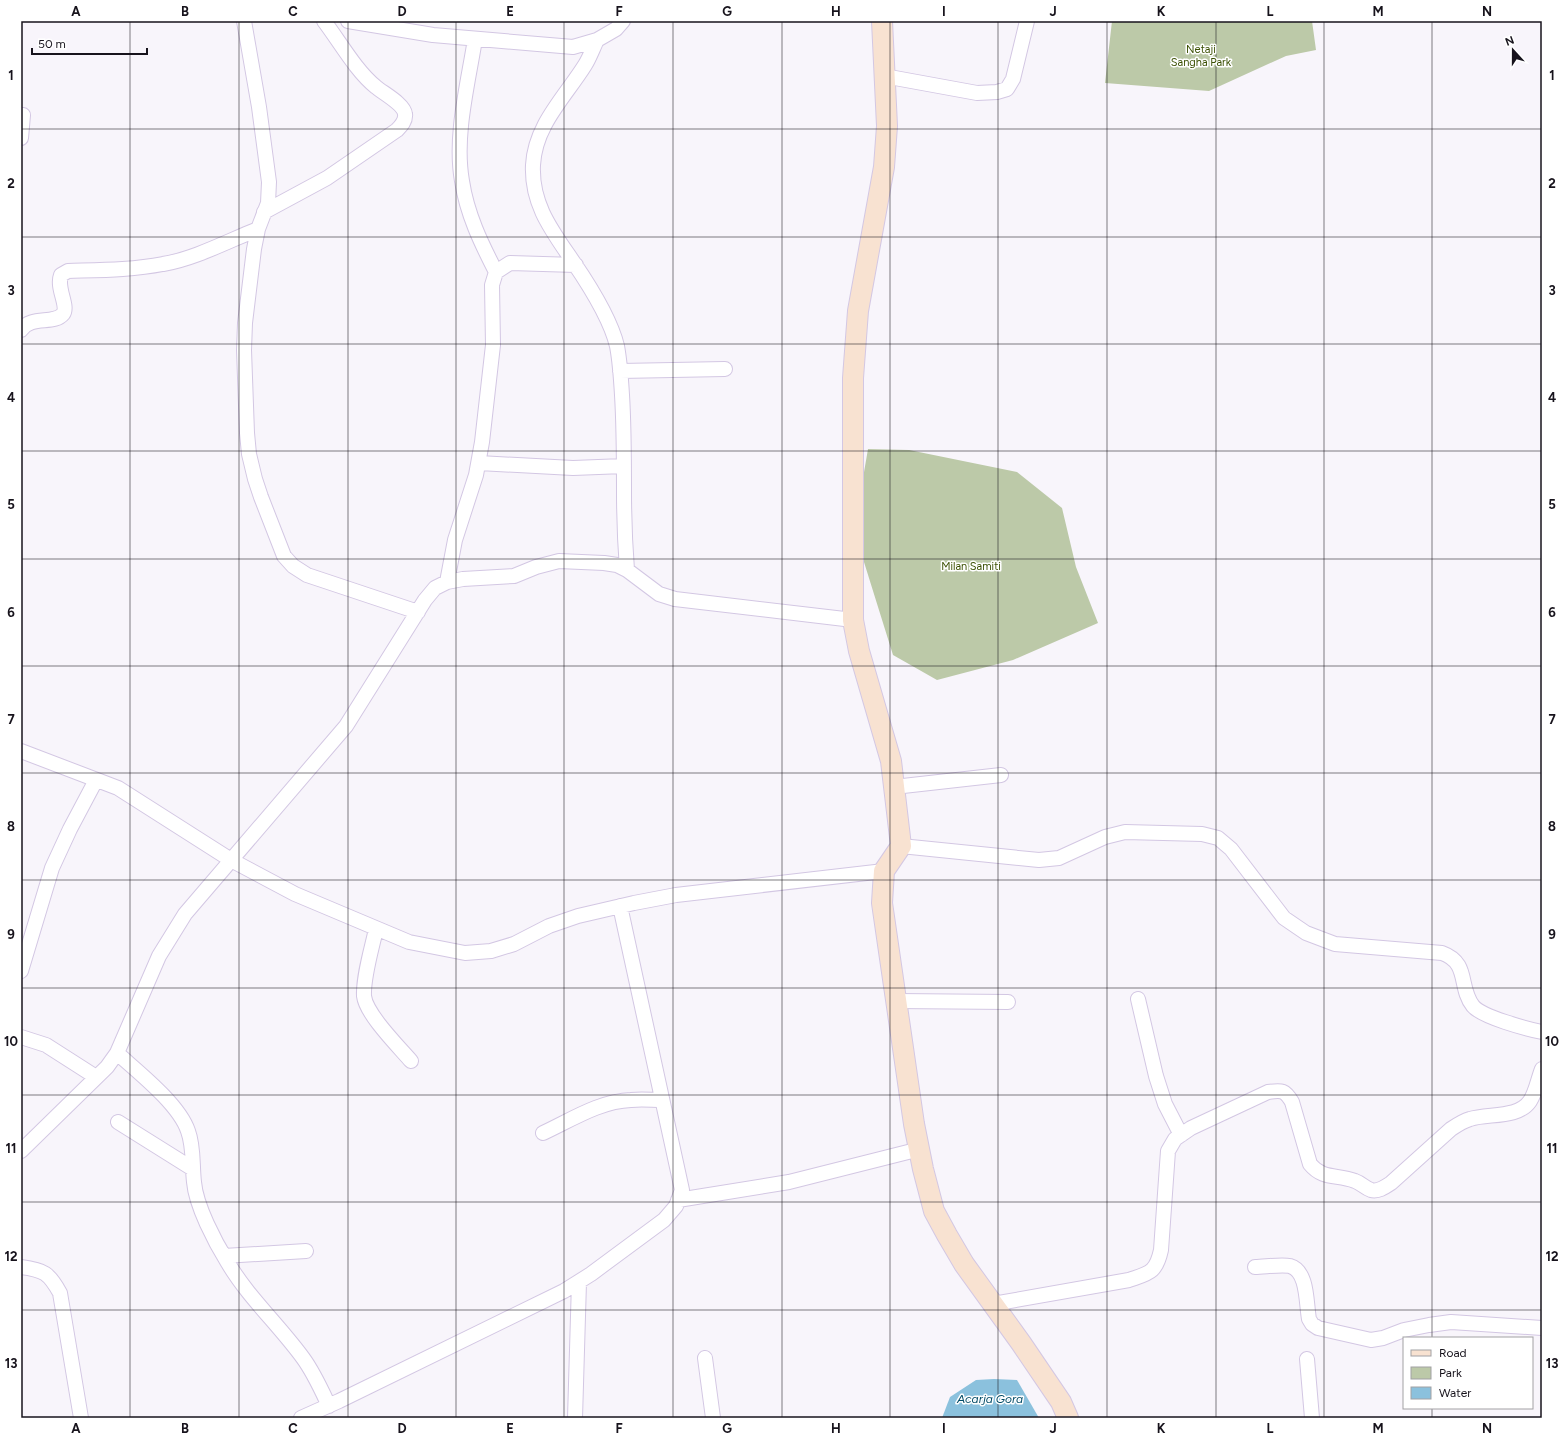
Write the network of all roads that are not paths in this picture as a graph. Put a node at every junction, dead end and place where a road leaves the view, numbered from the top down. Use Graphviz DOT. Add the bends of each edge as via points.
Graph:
graph roads {
  1 [pos="244,21"];
  2 [pos="324,21"];
  3 [pos="348,21"];
  4 [pos="623,21"];
  5 [pos="1027,21"];
  6 [pos="880,22"];
  7 [pos="475,39"];
  8 [pos="597,40"];
  9 [pos="884,76"];
  10 [pos="23,115"];
  11 [pos="21,138"];
  12 [pos="264,212"];
  13 [pos="258,229"];
  14 [pos="576,265"];
  15 [pos="496,272"];
  16 [pos="21,326"];
  17 [pos="724,369"];
  18 [pos="620,371"];
  19 [pos="479,463"];
  20 [pos="624,466"];
  21 [pos="626,570"];
  22 [pos="448,582"];
  23 [pos="418,612"];
  24 [pos="853,620"];
  25 [pos="21,751"];
  26 [pos="1002,775"];
  27 [pos="96,780"];
  28 [pos="894,787"];
  29 [pos="901,846"];
  30 [pos="231,860"];
  31 [pos="884,871"];
  32 [pos="620,906"];
  33 [pos="376,929"];
  34 [pos="21,971"];
  35 [pos="1138,999"];
  36 [pos="896,1001"];
  37 [pos="1008,1002"];
  38 [pos="1542,1032"];
  39 [pos="21,1037"];
  40 [pos="117,1053"];
  41 [pos="411,1061"];
  42 [pos="1542,1069"];
  43 [pos="96,1077"];
  44 [pos="662,1100"];
  45 [pos="118,1122"];
  46 [pos="543,1133"];
  47 [pos="1181,1135"];
  48 [pos="920,1149"];
  49 [pos="21,1151"];
  50 [pos="193,1169"];
  51 [pos="678,1200"];
  52 [pos="306,1251"];
  53 [pos="224,1256"];
  54 [pos="21,1266"];
  55 [pos="1255,1267"];
  56 [pos="579,1282"];
  57 [pos="993,1304"];
  58 [pos="1542,1328"];
  59 [pos="705,1358"];
  60 [pos="1307,1359"];
  61 [pos="328,1406"];
  62 [pos="81,1418"];
  63 [pos="301,1418"];
  64 [pos="576,1418"];
  65 [pos="713,1418"];
  66 [pos="1068,1418"];
  67 [pos="1312,1418"];
  1 -- 12 [label="street" via="269,182 268,203"];
  2 -- 12 [label="street" via="362,73 400,106 405,114 404,122 397,130 327,178"];
  3 -- 7 [label="street" via="433,36"];
  4 -- 8 [label="street" via="616,29"];
  5 -- 9 [label="street" via="1013,79 1007,89 977,93"];
  6 -- 9 [label="street"];
  7 -- 8 [label="street" via="573,47"];
  7 -- 15 [label="street" via="462,123 462,181 470,218"];
  8 -- 14 [label="street" via="586,64 547,120 536,144 533,166 537,199 549,228"];
  9 -- 24 [label="street" via="887,126 884,167 858,311 853,378"];
  10 -- 11 [label="street"];
  12 -- 13 [label="street"];
  13 -- 16 [label="street" via="185,259 164,264 68,271 61,275 59,281 65,309 63,313 58,318 30,322"];
  13 -- 23 [label="street" via="245,330 247,433 249,454 257,485 284,556 307,575"];
  14 -- 15 [label="street" via="510,263"];
  14 -- 18 [label="street" via="610,326 617,346"];
  15 -- 19 [label="street" via="492,285 493,345"];
  17 -- 18 [label="street"];
  18 -- 20 [label="street"];
  19 -- 20 [label="street" via="573,468"];
  19 -- 22 [label="street" via="455,540"];
  20 -- 21 [label="street"];
  21 -- 22 [label="street" via="604,562 559,561 514,576"];
  21 -- 24 [label="street" via="659,594 675,599"];
  22 -- 23 [label="street" via="435,588"];
  23 -- 30 [label="street" via="346,726"];
  24 -- 28 [label="street" via="859,651 890,761"];
  25 -- 27 [label="street"];
  26 -- 28 [label="street"];
  27 -- 30 [label="street" via="118,788"];
  27 -- 34 [label="street" via="52,868"];
  28 -- 29 [label="street"];
  29 -- 31 [label="street"];
  29 -- 38 [label="street" via="1039,860 1060,858 1105,837 1125,832 1202,834 1218,838 1231,849 1284,918 1306,933 1335,944 1452,957 1460,967 1468,997 1474,1007 1525,1028"];
  30 -- 33 [label="street" via="295,894"];
  30 -- 40 [label="street" via="186,914 159,956"];
  31 -- 32 [label="street" via="676,895"];
  31 -- 36 [label="street" via="882,903"];
  32 -- 33 [label="street" via="557,923 514,944 492,951 465,953 409,942"];
  32 -- 44 [label="street"];
  33 -- 41 [label="street" via="364,997 369,1012"];
  35 -- 47 [label="street" via="1156,1076"];
  36 -- 37 [label="street"];
  36 -- 48 [label="street"];
  39 -- 43 [label="street" via="46,1045"];
  40 -- 43 [label="street"];
  40 -- 50 [label="street" via="163,1095 176,1111 188,1130"];
  42 -- 47 [label="street" via="1531,1101 1524,1107 1514,1112 1471,1118 1462,1122 1382,1189 1372,1190 1356,1181 1316,1171 1310,1164 1292,1102 1286,1093 1278,1090 1268,1092"];
  43 -- 49 [label="street"];
  44 -- 46 [label="street" via="630,1100 609,1104"];
  44 -- 51 [label="street" via="682,1190"];
  45 -- 50 [label="street"];
  47 -- 57 [label="street" via="1175,1139 1168,1151 1161,1250 1158,1263 1150,1272 1129,1280"];
  48 -- 51 [label="street" via="789,1182"];
  48 -- 57 [label="street" via="934,1211 964,1264"];
  50 -- 53 [label="street" via="203,1215"];
  51 -- 56 [label="street" via="664,1220"];
  52 -- 53 [label="street"];
  53 -- 61 [label="street" via="243,1285 303,1358 318,1382"];
  54 -- 62 [label="street" via="37,1269 52,1278 60,1293"];
  55 -- 58 [label="street" via="1289,1266 1297,1269 1303,1277 1309,1319 1312,1324 1318,1328 1371,1340 1404,1330 1451,1322"];
  56 -- 61 [label="street" via="564,1292"];
  56 -- 64 [label="street"];
  57 -- 66 [label="street" via="1060,1402"];
  59 -- 65 [label="street"];
  60 -- 67 [label="street"];
  61 -- 63 [label="street"];
}
